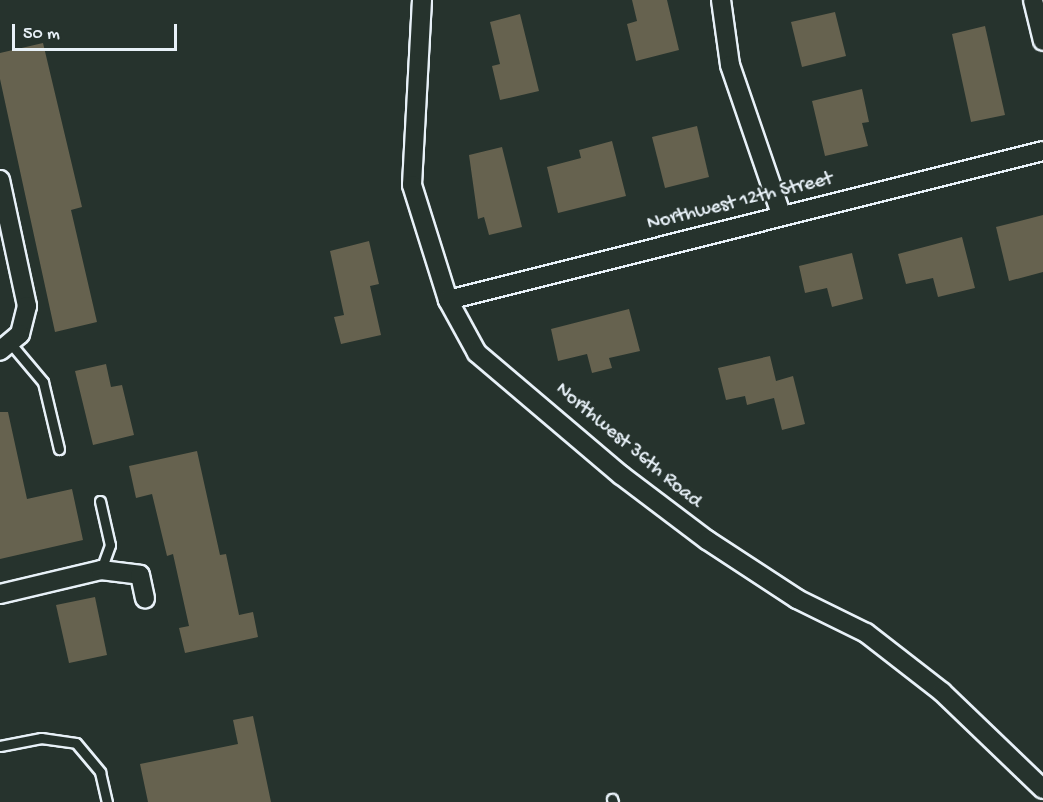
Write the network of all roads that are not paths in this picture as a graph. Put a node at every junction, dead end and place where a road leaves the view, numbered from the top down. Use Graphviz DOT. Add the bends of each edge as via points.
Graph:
graph roads {
  1 [pos="422,0"];
  2 [pos="721,0"];
  3 [pos="1033,0"];
  4 [pos="1043,41"];
  5 [pos="1043,152"];
  6 [pos="0,180"];
  7 [pos="781,214"];
  8 [pos="448,300"];
  9 [pos="6,347"];
  10 [pos="59,449"];
  11 [pos="100,501"];
  12 [pos="101,570"];
  13 [pos="0,594"];
  14 [pos="145,598"];
  15 [pos="0,746"];
  16 [pos="1043,789"];
  17 [pos="106,802"];
  1 -- 8 [label="street, Northwest 36th Road" via="412,185"];
  2 -- 7 [label="street" via="730,65"];
  3 -- 4 [label="street"];
  5 -- 7 [label="street, Northwest 12th Street"];
  6 -- 9 [label="street" via="27,306 20,334"];
  7 -- 8 [label="street, Northwest 12th Street"];
  8 -- 16 [label="street, Northwest 36th Road" via="477,353 621,475 797,599 866,633 942,692"];
  9 -- 10 [label="lane" via="43,381"];
  11 -- 12 [label="lane" via="110,545"];
  12 -- 13 [label="street"];
  12 -- 14 [label="street" via="140,575"];
  15 -- 17 [label="lane" via="41,738 76,743 100,772"];
}
